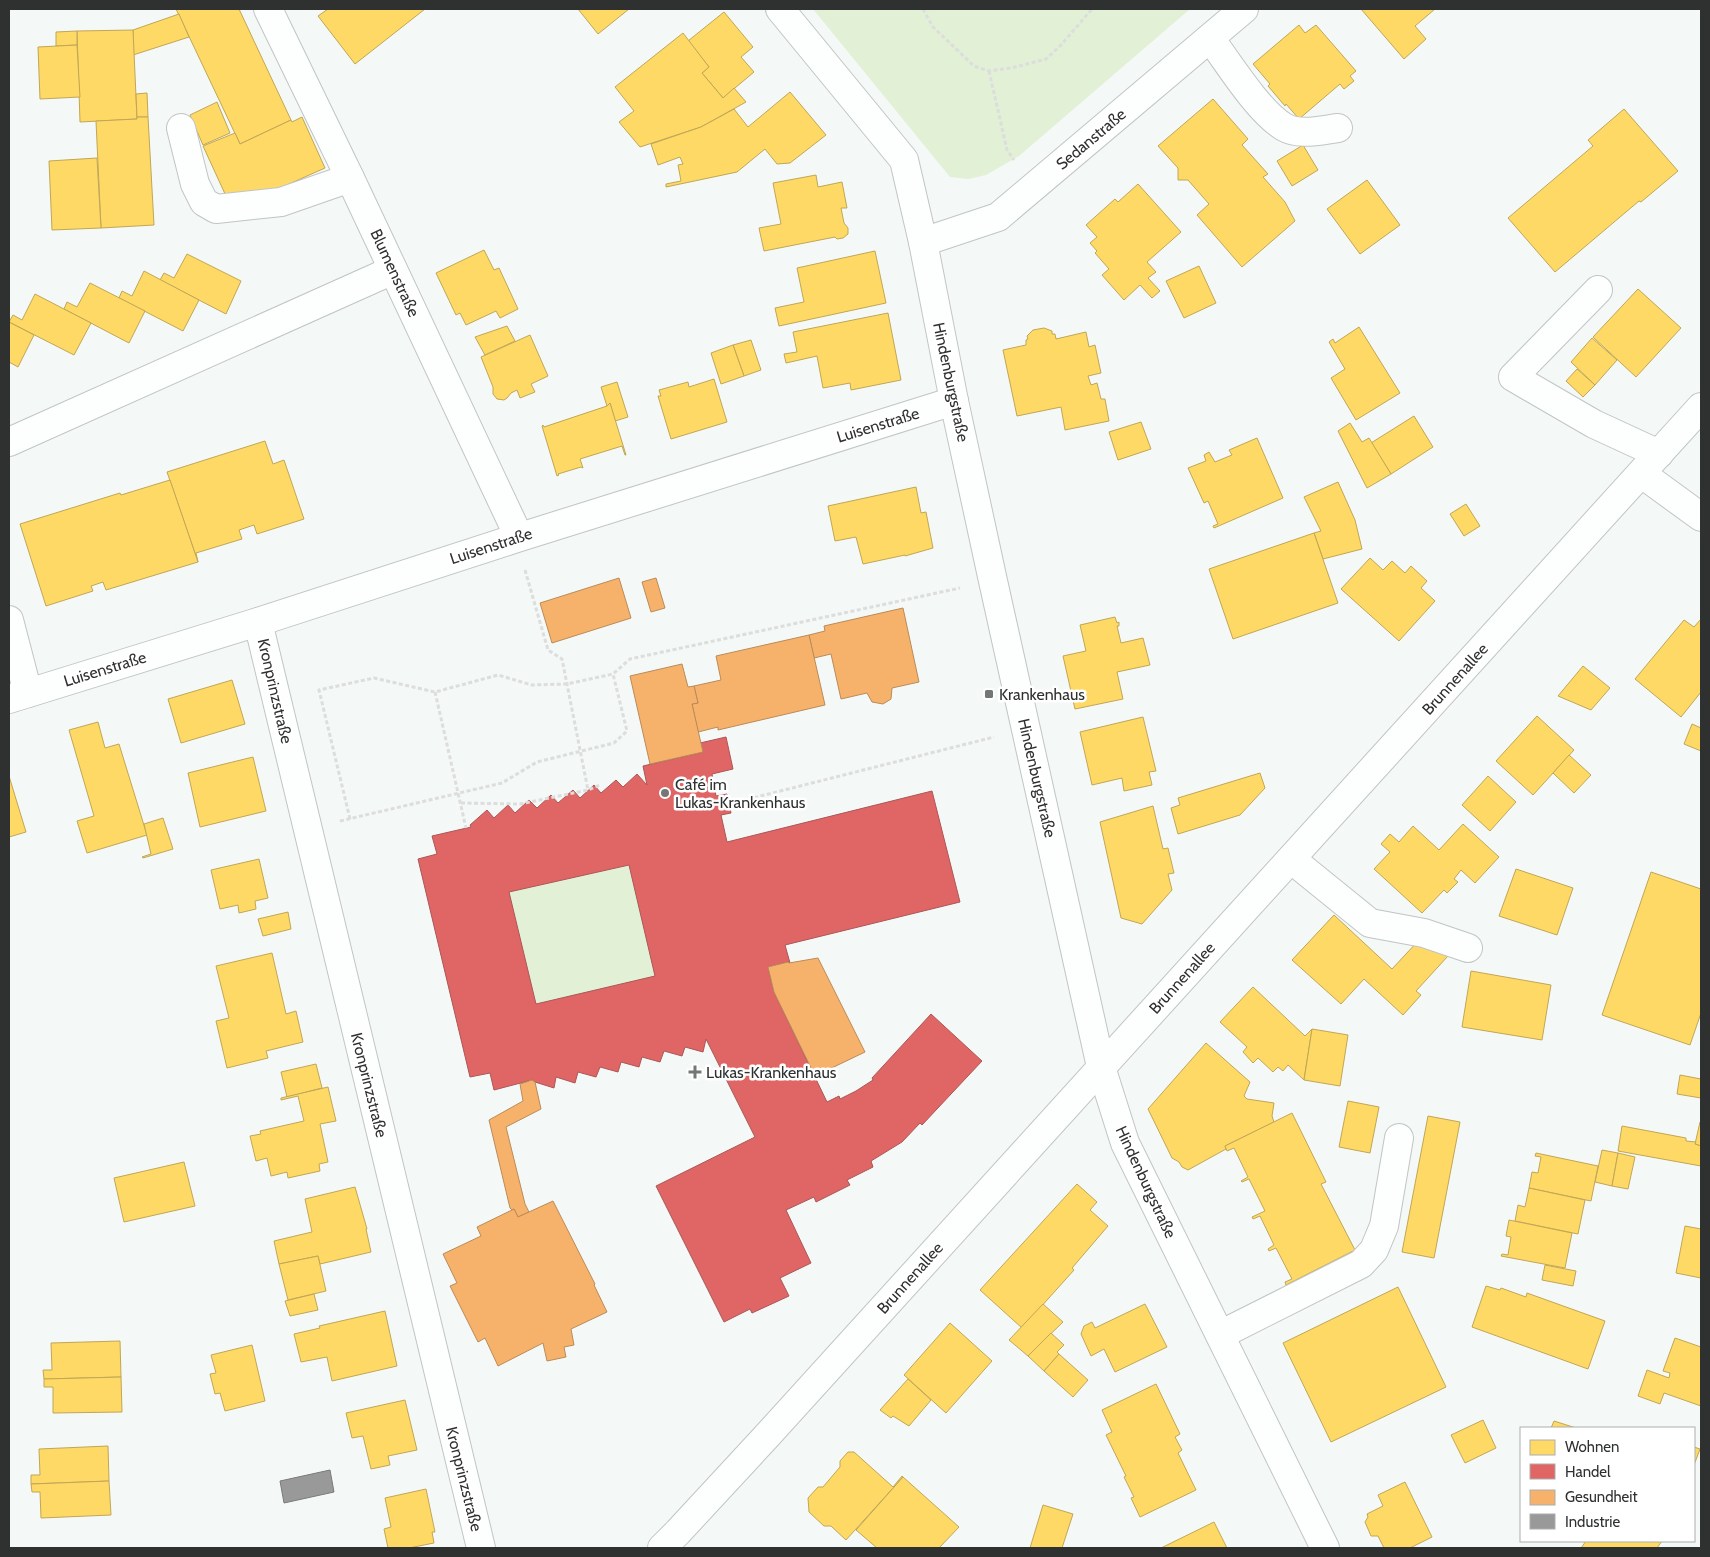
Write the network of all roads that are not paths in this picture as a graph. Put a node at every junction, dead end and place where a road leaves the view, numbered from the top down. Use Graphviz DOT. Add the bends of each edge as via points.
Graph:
graph roads {
  1 [pos="268,9"];
  2 [pos="780,9"];
  3 [pos="1244,9"];
  4 [pos="1210,38"];
  5 [pos="181,128"];
  6 [pos="1338,128"];
  7 [pos="350,178"];
  8 [pos="923,242"];
  9 [pos="393,270"];
  10 [pos="1598,290"];
  11 [pos="954,401"];
  12 [pos="1701,407"];
  13 [pos="9,442"];
  14 [pos="1650,464"];
  15 [pos="1701,517"];
  16 [pos="518,538"];
  17 [pos="9,620"];
  18 [pos="258,622"];
  19 [pos="18,696"];
  20 [pos="1291,858"];
  21 [pos="1468,948"];
  22 [pos="1101,1067"];
  23 [pos="1399,1138"];
  24 [pos="1220,1335"];
  25 [pos="677,1543"];
  26 [pos="481,1548"];
  27 [pos="1325,1548"];
  1 -- 7 [label="street, Blumenstraße"];
  2 -- 8 [label="street, Hindenburgstraße" via="904,160"];
  3 -- 4 [label="street, Sedanstraße"];
  4 -- 6 [label="street" via="1259,105 1285,128 1308,132"];
  4 -- 8 [label="street, Sedanstraße" via="998,217"];
  5 -- 7 [label="street" via="195,184 204,202 216,209 281,202"];
  7 -- 9 [label="street, Blumenstraße"];
  8 -- 11 [label="street, Hindenburgstraße"];
  9 -- 13 [label="street"];
  9 -- 16 [label="street, Blumenstraße"];
  10 -- 14 [label="street" via="1513,377 1594,424"];
  11 -- 16 [label="street, Luisenstraße"];
  11 -- 22 [label="street, Hindenburgstraße"];
  12 -- 14 [label="street, Brunnenallee"];
  14 -- 15 [label="street"];
  14 -- 20 [label="street, Brunnenallee"];
  16 -- 18 [label="street, Luisenstraße"];
  17 -- 19 [label="street, Luisenstraße"];
  18 -- 19 [label="street, Luisenstraße"];
  18 -- 26 [label="street, Kronprinzstraße"];
  20 -- 21 [label="street" via="1370,924 1424,933"];
  20 -- 22 [label="street, Brunnenallee"];
  22 -- 24 [label="street, Hindenburgstraße" via="1125,1143"];
  22 -- 25 [label="street, Brunnenallee"];
  23 -- 24 [label="street" via="1384,1226 1374,1250 1361,1264"];
  24 -- 27 [label="street, Hindenburgstraße"];
}
